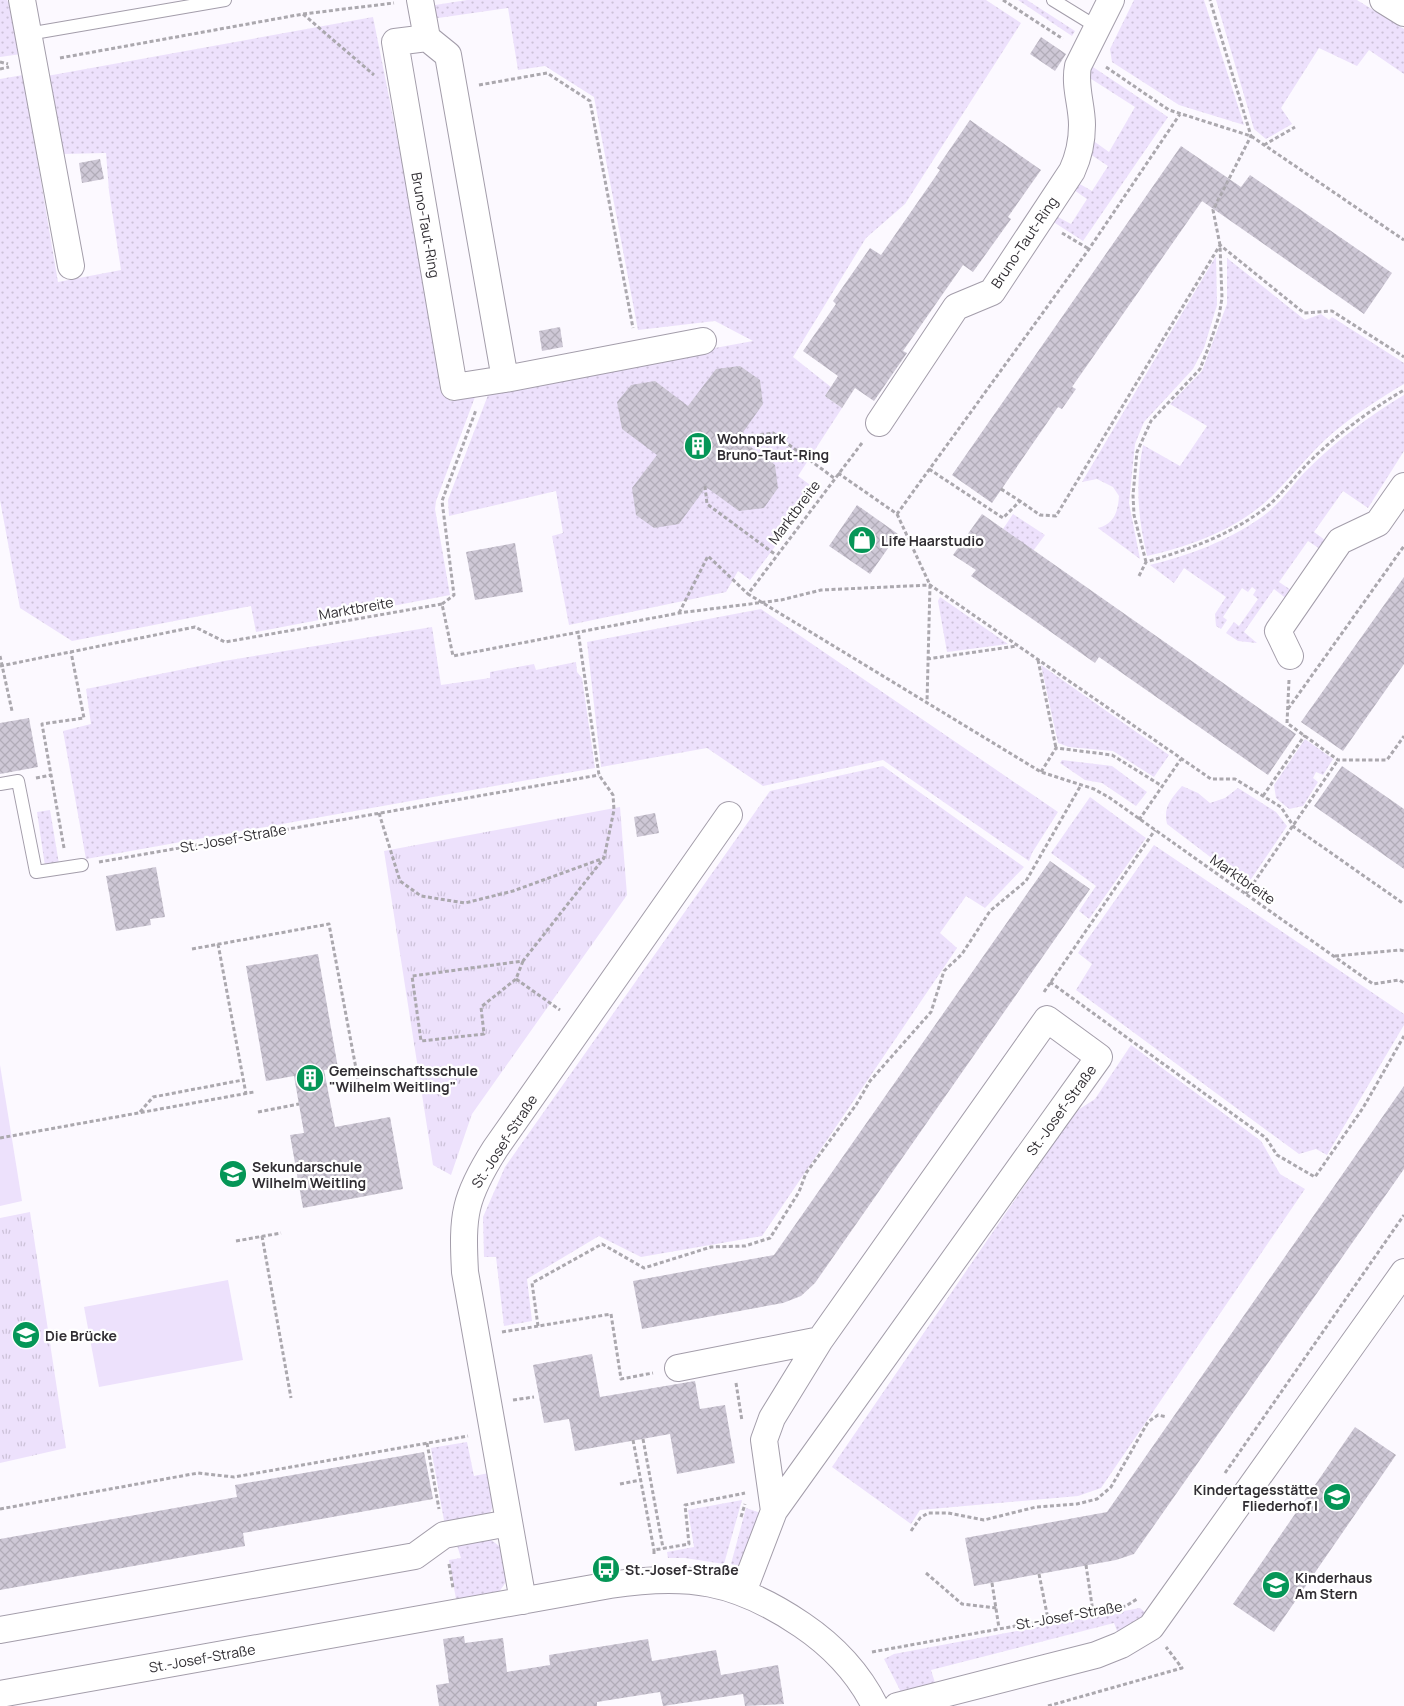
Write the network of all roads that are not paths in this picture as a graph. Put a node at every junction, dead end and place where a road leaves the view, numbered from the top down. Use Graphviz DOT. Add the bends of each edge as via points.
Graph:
graph roads {
  1 [pos="22,0"];
  2 [pos="225,0"];
  3 [pos="1053,0"];
  4 [pos="1111,0"];
  5 [pos="1383,0"];
  6 [pos="408,1"];
  7 [pos="1404,13"];
  8 [pos="1098,27"];
  9 [pos="28,34"];
  10 [pos="426,38"];
  11 [pos="71,266"];
  12 [pos="703,341"];
  13 [pos="496,380"];
  14 [pos="879,423"];
  15 [pos="1404,486"];
  16 [pos="1290,656"];
  17 [pos="0,784"];
  18 [pos="729,815"];
  19 [pos="82,865"];
  20 [pos="1404,1272"];
  21 [pos="820,1340"];
  22 [pos="678,1368"];
  23 [pos="772,1499"];
  24 [pos="509,1523"];
  25 [pos="743,1592"];
  26 [pos="523,1601"];
  27 [pos="0,1630"];
  28 [pos="0,1694"];
  29 [pos="875,1706"];
  30 [pos="897,1706"];
  1 -- 9 [label="street"];
  2 -- 9 [label="lane"];
  3 -- 8 [label="lane"];
  4 -- 8 [label="street, Bruno-Taut-Ring"];
  5 -- 7 [label="street"];
  6 -- 10 [label="street"];
  8 -- 14 [label="street, Bruno-Taut-Ring" via="1076,77 1082,128 1072,172 992,292 956,307"];
  9 -- 11 [label="street"];
  10 -- 13 [label="street" via="448,55"];
  10 -- 13 [label="street, Bruno-Taut-Ring" via="395,42 454,387"];
  12 -- 13 [label="street, Bruno-Taut-Ring"];
  15 -- 16 [label="street" via="1378,523 1340,541 1278,630"];
  17 -- 19 [label="lane" via="18,781 36,872"];
  18 -- 24 [label="street, St.-Josef-Straße" via="480,1174 466,1208 462,1228 464,1272"];
  20 -- 30 [label="street" via="1152,1627 1096,1655"];
  21 -- 22 [label="street"];
  21 -- 23 [label="street, St.-Josef-Straße" via="767,1428 764,1440"];
  21 -- 23 [label="street, St.-Josef-Straße" via="1047,1019 1099,1057"];
  23 -- 25 [label="street, St.-Josef-Straße"];
  24 -- 26 [label="street, St.-Josef-Straße"];
  24 -- 27 [label="street" via="444,1535 415,1556"];
  25 -- 26 [label="street, St.-Josef-Straße" via="702,1582 656,1580"];
  25 -- 29 [label="street, St.-Josef-Straße" via="781,1612 829,1646 851,1669"];
  26 -- 28 [label="street, St.-Josef-Straße"];
}
